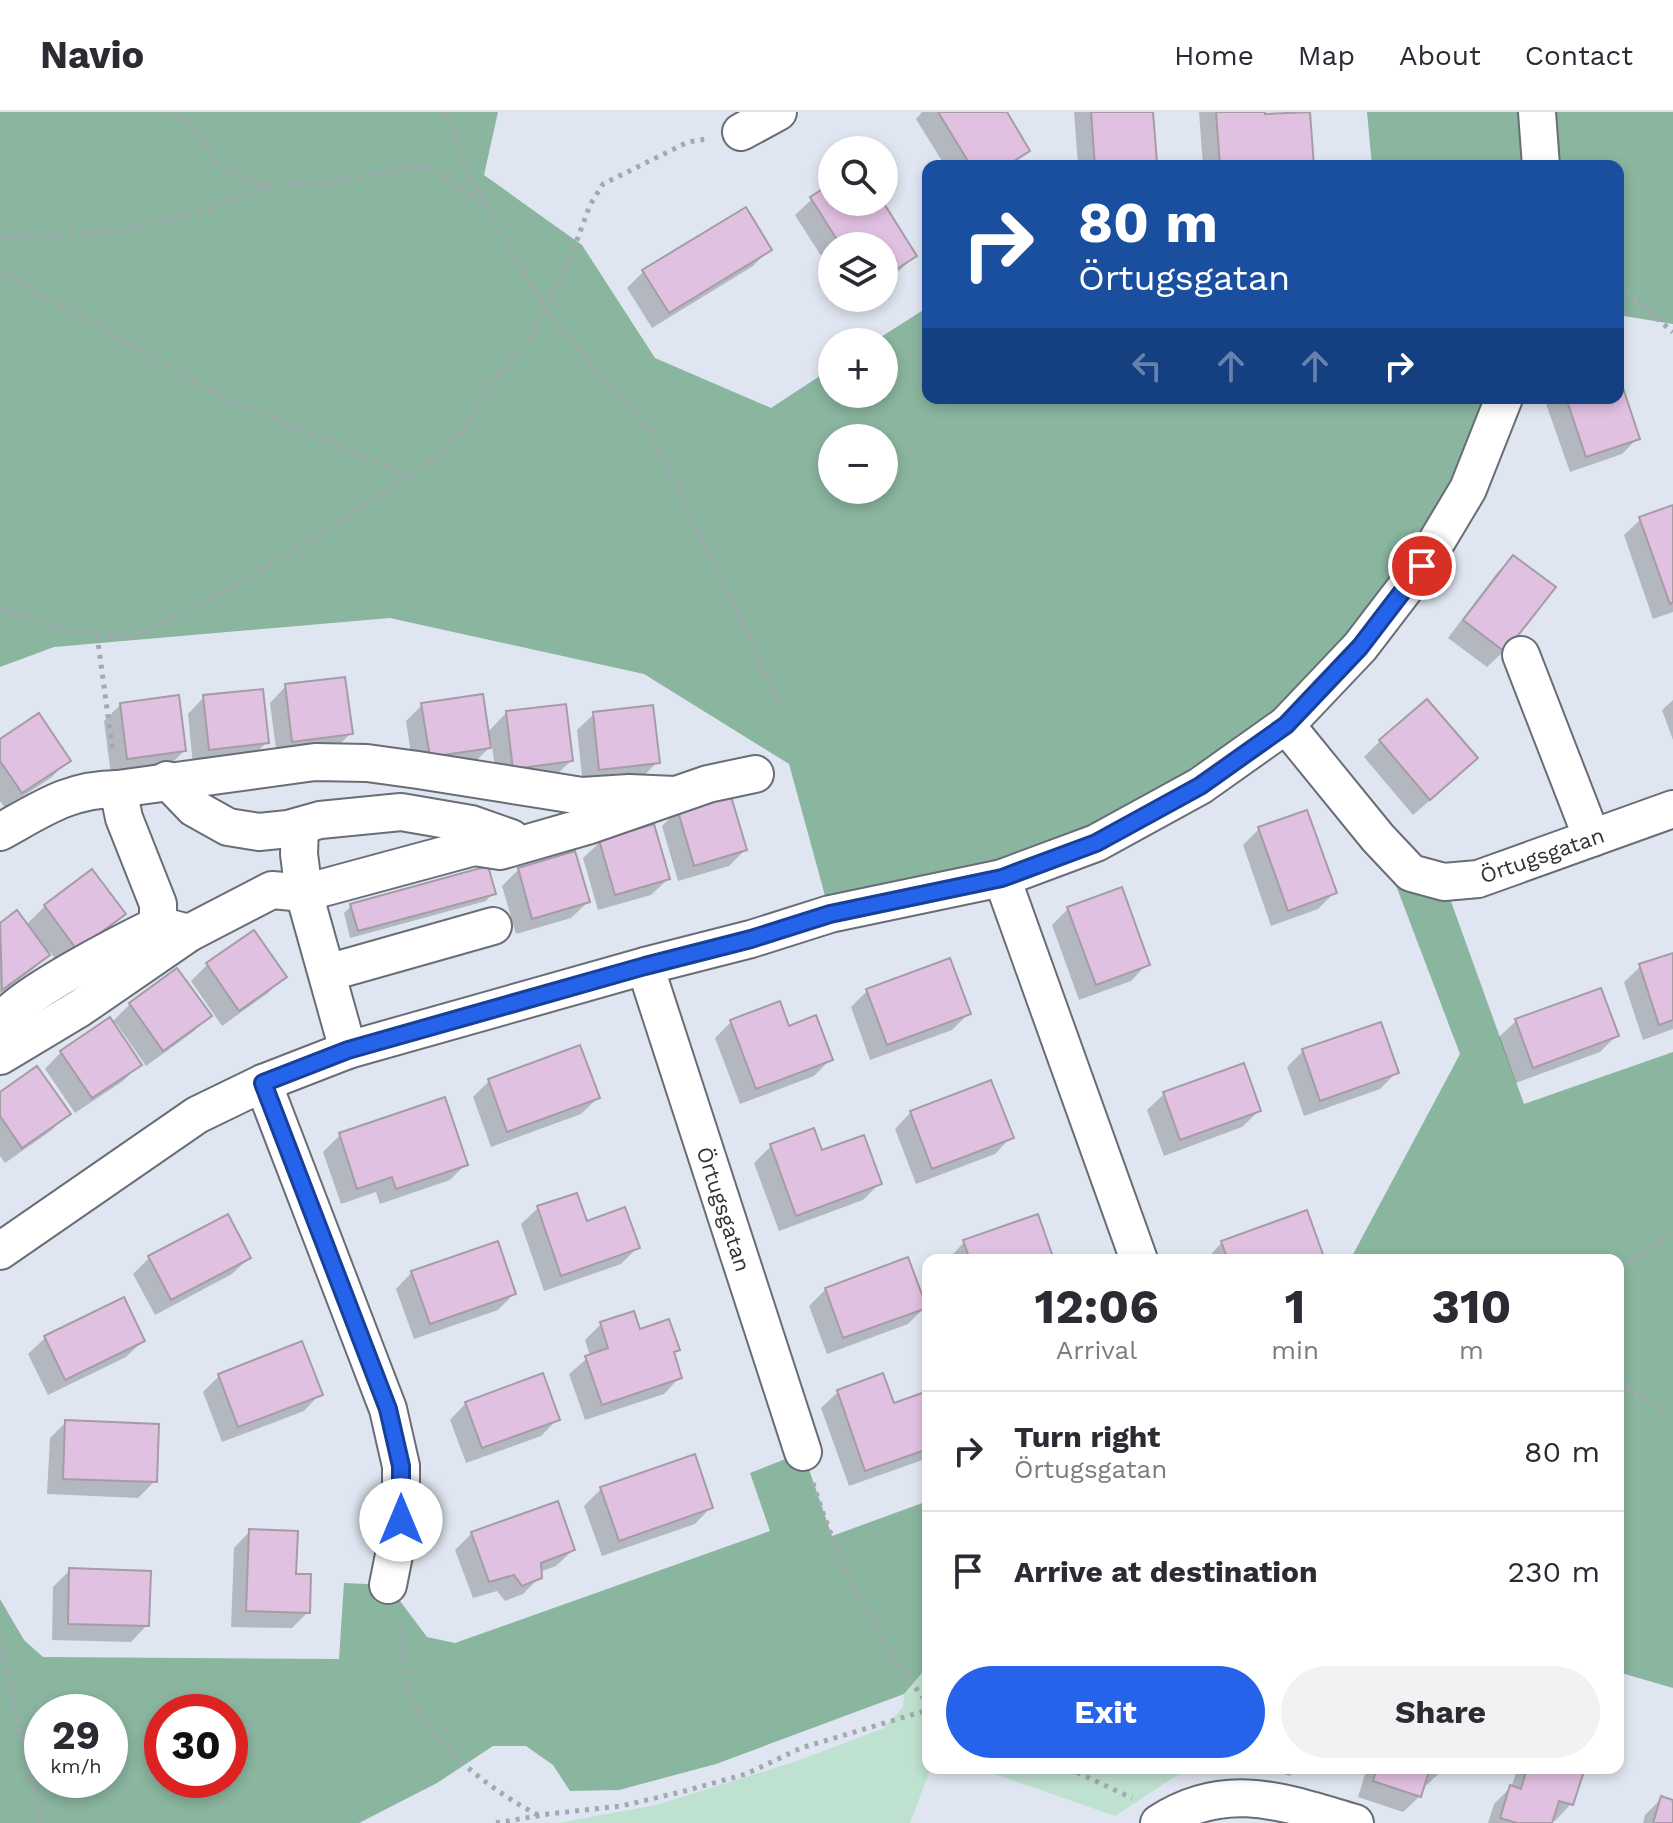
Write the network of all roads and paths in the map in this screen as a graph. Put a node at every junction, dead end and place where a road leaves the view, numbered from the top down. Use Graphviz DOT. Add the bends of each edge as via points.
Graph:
graph roads {
  1 [pos="168,112"];
  2 [pos="445,112"];
  3 [pos="778,112"];
  4 [pos="1537,112"];
  5 [pos="741,132"];
  6 [pos="1541,160"];
  7 [pos="268,186"];
  8 [pos="484,201"];
  9 [pos="0,238"];
  10 [pos="0,271"];
  11 [pos="1624,291"];
  12 [pos="545,309"];
  13 [pos="1673,332"];
  14 [pos="1502,404"];
  15 [pos="409,476"];
  16 [pos="0,609"];
  17 [pos="97,635"];
  18 [pos="1521,655"];
  19 [pos="785,713"];
  20 [pos="1286,725"];
  21 [pos="755,774"];
  22 [pos="167,780"];
  23 [pos="118,789"];
  24 [pos="675,795"];
  25 [pos="1673,809"];
  26 [pos="300,826"];
  27 [pos="0,832"];
  28 [pos="1592,838"];
  29 [pos="526,843"];
  30 [pos="1002,878"];
  31 [pos="304,893"];
  32 [pos="493,926"];
  33 [pos="174,929"];
  34 [pos="645,966"];
  35 [pos="327,973"];
  36 [pos="0,1023"];
  37 [pos="348,1050"];
  38 [pos="0,1056"];
  39 [pos="263,1083"];
  40 [pos="1673,1230"];
  41 [pos="0,1251"];
  42 [pos="1137,1254"];
  43 [pos="1624,1265"];
  44 [pos="1624,1387"];
  45 [pos="1673,1421"];
  46 [pos="803,1452"];
  47 [pos="388,1585"];
  48 [pos="0,1640"];
  49 [pos="922,1699"];
  50 [pos="922,1709"];
  51 [pos="1081,1774"];
  52 [pos="539,1815"];
  53 [pos="1160,1822"];
  54 [pos="44,1823"];
  55 [pos="496,1823"];
  56 [pos="1355,1823"];
  1 -- 7 [label="path" via="198,130 219,166"];
  2 -- 8 [label="path" via="468,175"];
  3 -- 5 [label="street"];
  4 -- 6 [label="street"];
  5 -- 12 [label="path" via="688,142 603,184"];
  7 -- 8 [label="path" via="425,166"];
  7 -- 9 [label="path" via="206,210 110,232"];
  8 -- 12 [label="path"];
  10 -- 15 [label="path" via="218,395"];
  11 -- 13 [label="path"];
  12 -- 15 [label="path" via="465,427"];
  12 -- 19 [label="path" via="652,434"];
  14 -- 20 [label="street" via="1468,489 1422,566 1360,647"];
  15 -- 17 [label="path" via="246,580 182,614 129,637"];
  16 -- 17 [label="path"];
  17 -- 23 [label="path"];
  18 -- 28 [label="street"];
  20 -- 28 [label="street, Örtugsgatan" via="1411,873 1444,882 1478,879"];
  20 -- 30 [label="street" via="1200,786 1122,829"];
  21 -- 24 [label="street"];
  22 -- 23 [label="street"];
  22 -- 24 [label="street" via="315,762 367,763 582,796"];
  22 -- 26 [label="street" via="194,808 228,827 259,832"];
  23 -- 27 [label="street" via="56,800"];
  23 -- 33 [label="street" via="158,904"];
  24 -- 29 [label="street"];
  25 -- 28 [label="street, Örtugsgatan"];
  26 -- 29 [label="street" via="401,812 471,824"];
  26 -- 31 [label="street"];
  29 -- 31 [label="street" via="500,851 474,847"];
  30 -- 34 [label="street" via="830,914"];
  30 -- 42 [label="street"];
  31 -- 33 [label="street" via="272,890"];
  31 -- 35 [label="street"];
  32 -- 35 [label="street"];
  33 -- 36 [label="street" via="42,989"];
  33 -- 38 [label="street" via="80,1008"];
  34 -- 37 [label="street"];
  34 -- 46 [label="street, Örtugsgatan"];
  35 -- 37 [label="street"];
  37 -- 39 [label="street"];
  39 -- 41 [label="street" via="197,1115"];
  39 -- 47 [label="street" via="388,1409 401,1466 401,1520"];
  40 -- 43 [label="path"];
  44 -- 45 [label="path"];
  46 -- 49 [label="path" via="852,1585"];
  47 -- 52 [label="path" via="407,1680 431,1730 486,1780"];
  48 -- 54 [label="path"];
  50 -- 52 [label="path" via="801,1748 746,1774 621,1806"];
  51 -- 53 [label="path" via="1131,1798"];
  52 -- 55 [label="path"];
  53 -- 56 [label="street" via="1198,1804 1234,1797 1273,1799"];
}
